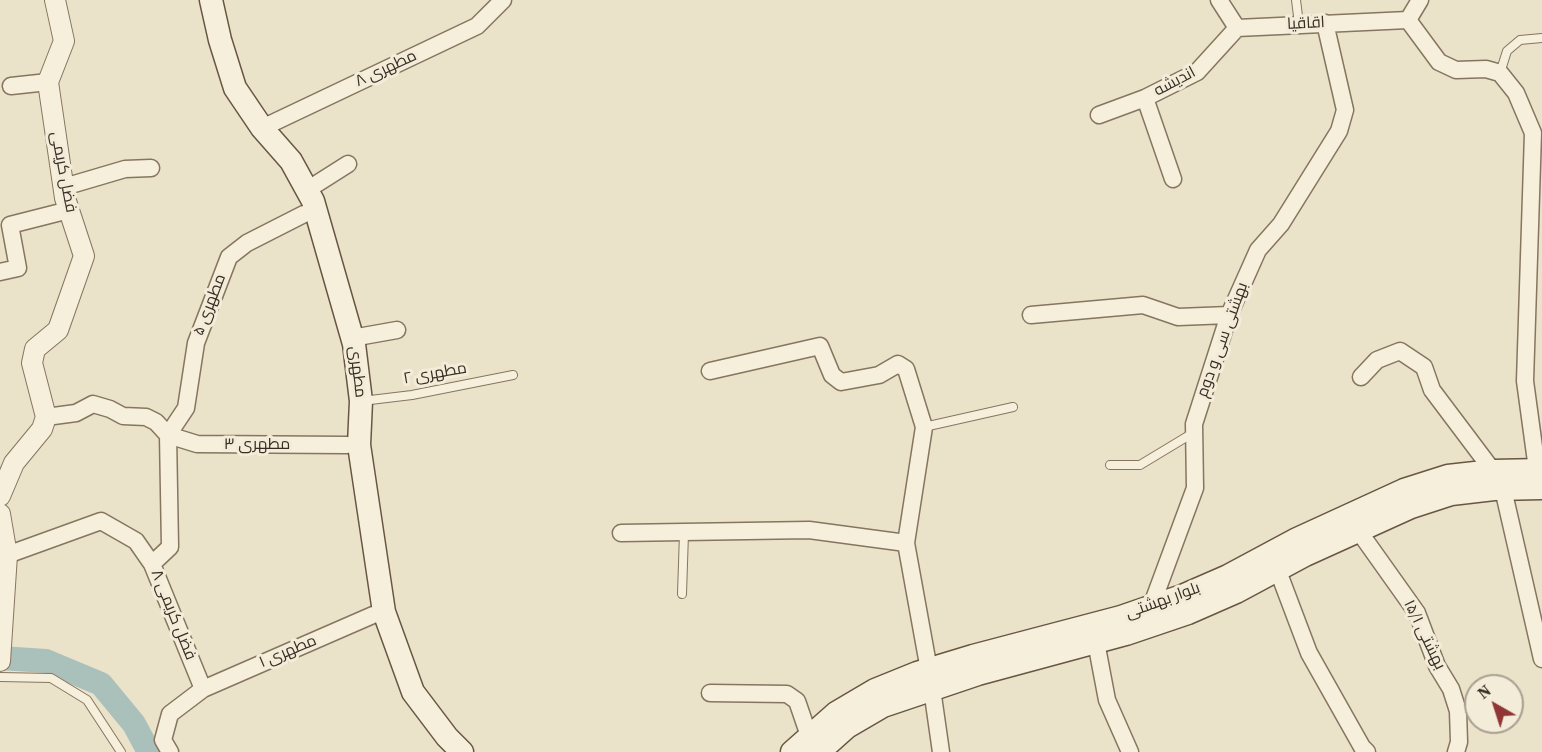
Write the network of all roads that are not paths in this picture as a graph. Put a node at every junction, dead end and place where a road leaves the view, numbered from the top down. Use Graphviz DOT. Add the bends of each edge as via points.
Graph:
graph roads {
  1 [pos="55,0"];
  2 [pos="199,0"];
  3 [pos="211,0"];
  4 [pos="503,0"];
  5 [pos="1220,0"];
  6 [pos="1296,0"];
  7 [pos="1420,0"];
  8 [pos="1408,20"];
  9 [pos="1325,23"];
  10 [pos="1299,24"];
  11 [pos="1237,28"];
  12 [pos="1542,38"];
  13 [pos="1500,73"];
  14 [pos="48,82"];
  15 [pos="11,87"];
  16 [pos="1145,98"];
  17 [pos="1099,116"];
  18 [pos="262,128"];
  19 [pos="348,164"];
  20 [pos="151,168"];
  21 [pos="1173,179"];
  22 [pos="64,187"];
  23 [pos="307,190"];
  24 [pos="69,210"];
  25 [pos="304,214"];
  26 [pos="5,222"];
  27 [pos="0,272"];
  28 [pos="1031,315"];
  29 [pos="1229,315"];
  30 [pos="397,330"];
  31 [pos="352,338"];
  32 [pos="710,371"];
  33 [pos="513,375"];
  34 [pos="1361,377"];
  35 [pos="361,401"];
  36 [pos="1013,407"];
  37 [pos="46,417"];
  38 [pos="924,427"];
  39 [pos="1194,432"];
  40 [pos="168,435"];
  41 [pos="347,445"];
  42 [pos="1110,465"];
  43 [pos="1540,476"];
  44 [pos="1498,480"];
  45 [pos="1,490"];
  46 [pos="0,514"];
  47 [pos="1358,530"];
  48 [pos="621,533"];
  49 [pos="684,533"];
  50 [pos="906,543"];
  51 [pos="7,555"];
  52 [pos="152,564"];
  53 [pos="1278,571"];
  54 [pos="682,594"];
  55 [pos="1151,607"];
  56 [pos="372,615"];
  57 [pos="1096,642"];
  58 [pos="1,654"];
  59 [pos="1542,659"];
  60 [pos="0,677"];
  61 [pos="931,679"];
  62 [pos="203,689"];
  63 [pos="710,693"];
  64 [pos="814,744"];
  65 [pos="121,752"];
  66 [pos="170,752"];
  67 [pos="445,752"];
  68 [pos="462,752"];
  69 [pos="792,752"];
  70 [pos="942,752"];
  71 [pos="1130,752"];
  72 [pos="1367,752"];
  73 [pos="1456,752"];
  1 -- 14 [label="street, فضل کریمی" via="64,41"];
  2 -- 25 [label="main road, مطهری" via="224,93 282,168"];
  3 -- 18 [label="main road, مطهری" via="235,88"];
  4 -- 18 [label="street, مطهری ۸" via="477,26"];
  5 -- 11 [label="street"];
  6 -- 10 [label="lane"];
  7 -- 8 [label="street"];
  8 -- 9 [label="street, اقاقیا"];
  8 -- 13 [label="street" via="1439,62 1456,70 1486,69"];
  9 -- 10 [label="street, اقاقیا"];
  9 -- 29 [label="street, بهشتی سی و دوم" via="1345,110 1340,131 1281,224 1257,250"];
  10 -- 11 [label="street, اقاقیا"];
  11 -- 16 [label="street, اندیشه" via="1197,72"];
  12 -- 13 [label="lane" via="1520,40 1507,51"];
  13 -- 43 [label="street" via="1516,93 1533,133 1525,381"];
  14 -- 15 [label="street"];
  14 -- 22 [label="street, فضل کریمی"];
  16 -- 17 [label="street, اندیشه"];
  16 -- 21 [label="street"];
  18 -- 23 [label="main road, مطهری" via="291,161"];
  19 -- 23 [label="street"];
  20 -- 22 [label="street" via="125,169"];
  22 -- 24 [label="street, فضل کریمی"];
  23 -- 31 [label="main road, مطهری"];
  24 -- 26 [label="street"];
  24 -- 37 [label="street, فضل کریمی" via="84,256 58,330 35,349 32,363"];
  25 -- 40 [label="street, مطهری ۵" via="247,243 229,257 196,344 186,408"];
  25 -- 41 [label="main road, مطهری" via="343,347 349,402"];
  26 -- 27 [label="street" via="18,268"];
  28 -- 29 [label="street" via="1143,305 1178,317"];
  29 -- 39 [label="street, بهشتی سی و دوم"];
  30 -- 31 [label="street"];
  31 -- 35 [label="main road, مطهری"];
  32 -- 38 [label="street" via="820,346 832,375 841,382 879,375 898,364 906,369"];
  33 -- 35 [label="lane, مطهری ۲"];
  34 -- 44 [label="street" via="1377,360 1400,351 1425,367 1432,390"];
  35 -- 68 [label="main road, مطهری" via="359,445 384,612 413,692"];
  36 -- 38 [label="lane"];
  37 -- 40 [label="street" via="76,413 93,405 123,416 146,417"];
  37 -- 45 [label="street" via="42,429 14,463"];
  38 -- 50 [label="street"];
  39 -- 42 [label="lane" via="1140,465"];
  39 -- 55 [label="street, بهشتی سی و دوم" via="1195,488"];
  40 -- 41 [label="street, مطهری ۳" via="197,444"];
  40 -- 52 [label="street" via="170,547"];
  41 -- 56 [label="main road, مطهری"];
  43 -- 44 [label="main road, بلوار بهشتی"];
  44 -- 47 [label="main road, بلوار بهشتی" via="1411,507"];
  44 -- 55 [label="main road, بلوار بهشتی" via="1448,476 1404,490 1228,576"];
  44 -- 59 [label="street"];
  46 -- 51 [label="street"];
  47 -- 53 [label="main road, بلوار بهشتی"];
  47 -- 73 [label="street, ۱۵/۱ بهشتی" via="1417,613 1437,666 1451,689 1458,711"];
  48 -- 49 [label="street"];
  49 -- 50 [label="street" via="809,530"];
  49 -- 54 [label="lane"];
  50 -- 61 [label="street"];
  51 -- 52 [label="street, فضل کریمی ۸" via="101,521 136,541"];
  51 -- 58 [label="street"];
  52 -- 62 [label="street, فضل کریمی ۸"];
  53 -- 57 [label="main road, بلوار بهشتی" via="1188,613"];
  53 -- 72 [label="street" via="1309,653"];
  55 -- 61 [label="main road, بلوار بهشتی"];
  56 -- 62 [label="street, مطهری ۱"];
  56 -- 67 [label="main road, مطهری" via="402,698"];
  57 -- 61 [label="main road, بلوار بهشتی" via="978,674"];
  57 -- 71 [label="street" via="1107,700"];
  60 -- 65 [label="lane" via="51,678 87,700"];
  61 -- 64 [label="main road, بلوار بهشتی" via="875,690 836,713"];
  61 -- 70 [label="street"];
  62 -- 66 [label="street, مطهری ۱" via="170,714 163,740"];
  63 -- 64 [label="street" via="787,694 797,701"];
  64 -- 69 [label="main road, بلوار بهشتی"];
}
